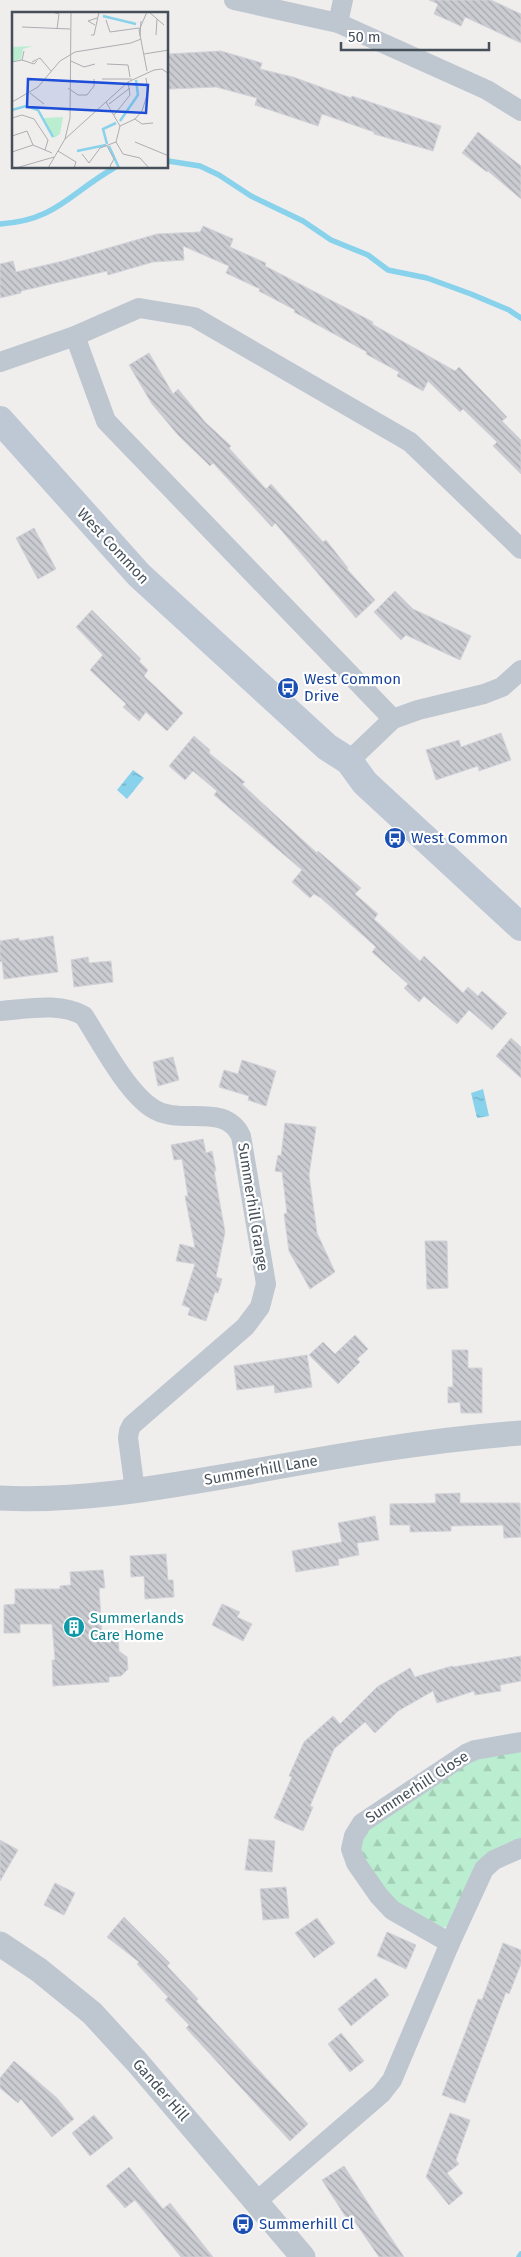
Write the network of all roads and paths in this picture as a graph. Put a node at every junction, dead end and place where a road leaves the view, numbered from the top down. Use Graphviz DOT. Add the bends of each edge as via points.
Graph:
graph roads {
  1 [pos="234,0"];
  2 [pos="343,0"];
  3 [pos="338,23"];
  4 [pos="521,111"];
  5 [pos="75,336"];
  6 [pos="0,362"];
  7 [pos="0,420"];
  8 [pos="521,550"];
  9 [pos="521,670"];
  10 [pos="393,719"];
  11 [pos="349,761"];
  12 [pos="521,927"];
  13 [pos="0,1011"];
  14 [pos="521,1433"];
  15 [pos="135,1491"];
  16 [pos="0,1498"];
  17 [pos="521,1742"];
  18 [pos="521,1848"];
  19 [pos="450,1943"];
  20 [pos="0,1944"];
  21 [pos="257,2201"];
  22 [pos="303,2257"];
  1 -- 3 [label="street"];
  2 -- 3 [label="street"];
  3 -- 4 [label="street" via="487,90"];
  5 -- 6 [label="street"];
  5 -- 8 [label="street" via="139,308 194,317 410,442"];
  5 -- 10 [label="street" via="106,421"];
  7 -- 11 [label="main road, West Common" via="138,575 326,747"];
  9 -- 10 [label="street" via="502,687 484,694"];
  10 -- 11 [label="street"];
  11 -- 12 [label="main road, West Common" via="365,783"];
  13 -- 15 [label="street, Summerhill Grange" via="72,1009 84,1016 136,1095 152,1109 183,1118 220,1117 237,1127 242,1136 266,1284 260,1306 245,1327 132,1425 128,1438"];
  14 -- 15 [label="street, Summerhill Lane" via="409,1444"];
  15 -- 16 [label="street, Summerhill Lane" via="30,1500"];
  17 -- 19 [label="street, Summerhill Close" via="466,1754 375,1813 362,1823 354,1836 352,1849 356,1863 392,1910"];
  18 -- 19 [label="street" via="494,1860 484,1869"];
  19 -- 21 [label="street" via="392,2080 381,2094"];
  20 -- 21 [label="street, Gander Hill" via="39,1970 92,2013"];
  21 -- 22 [label="street, Gander Hill"];
}
